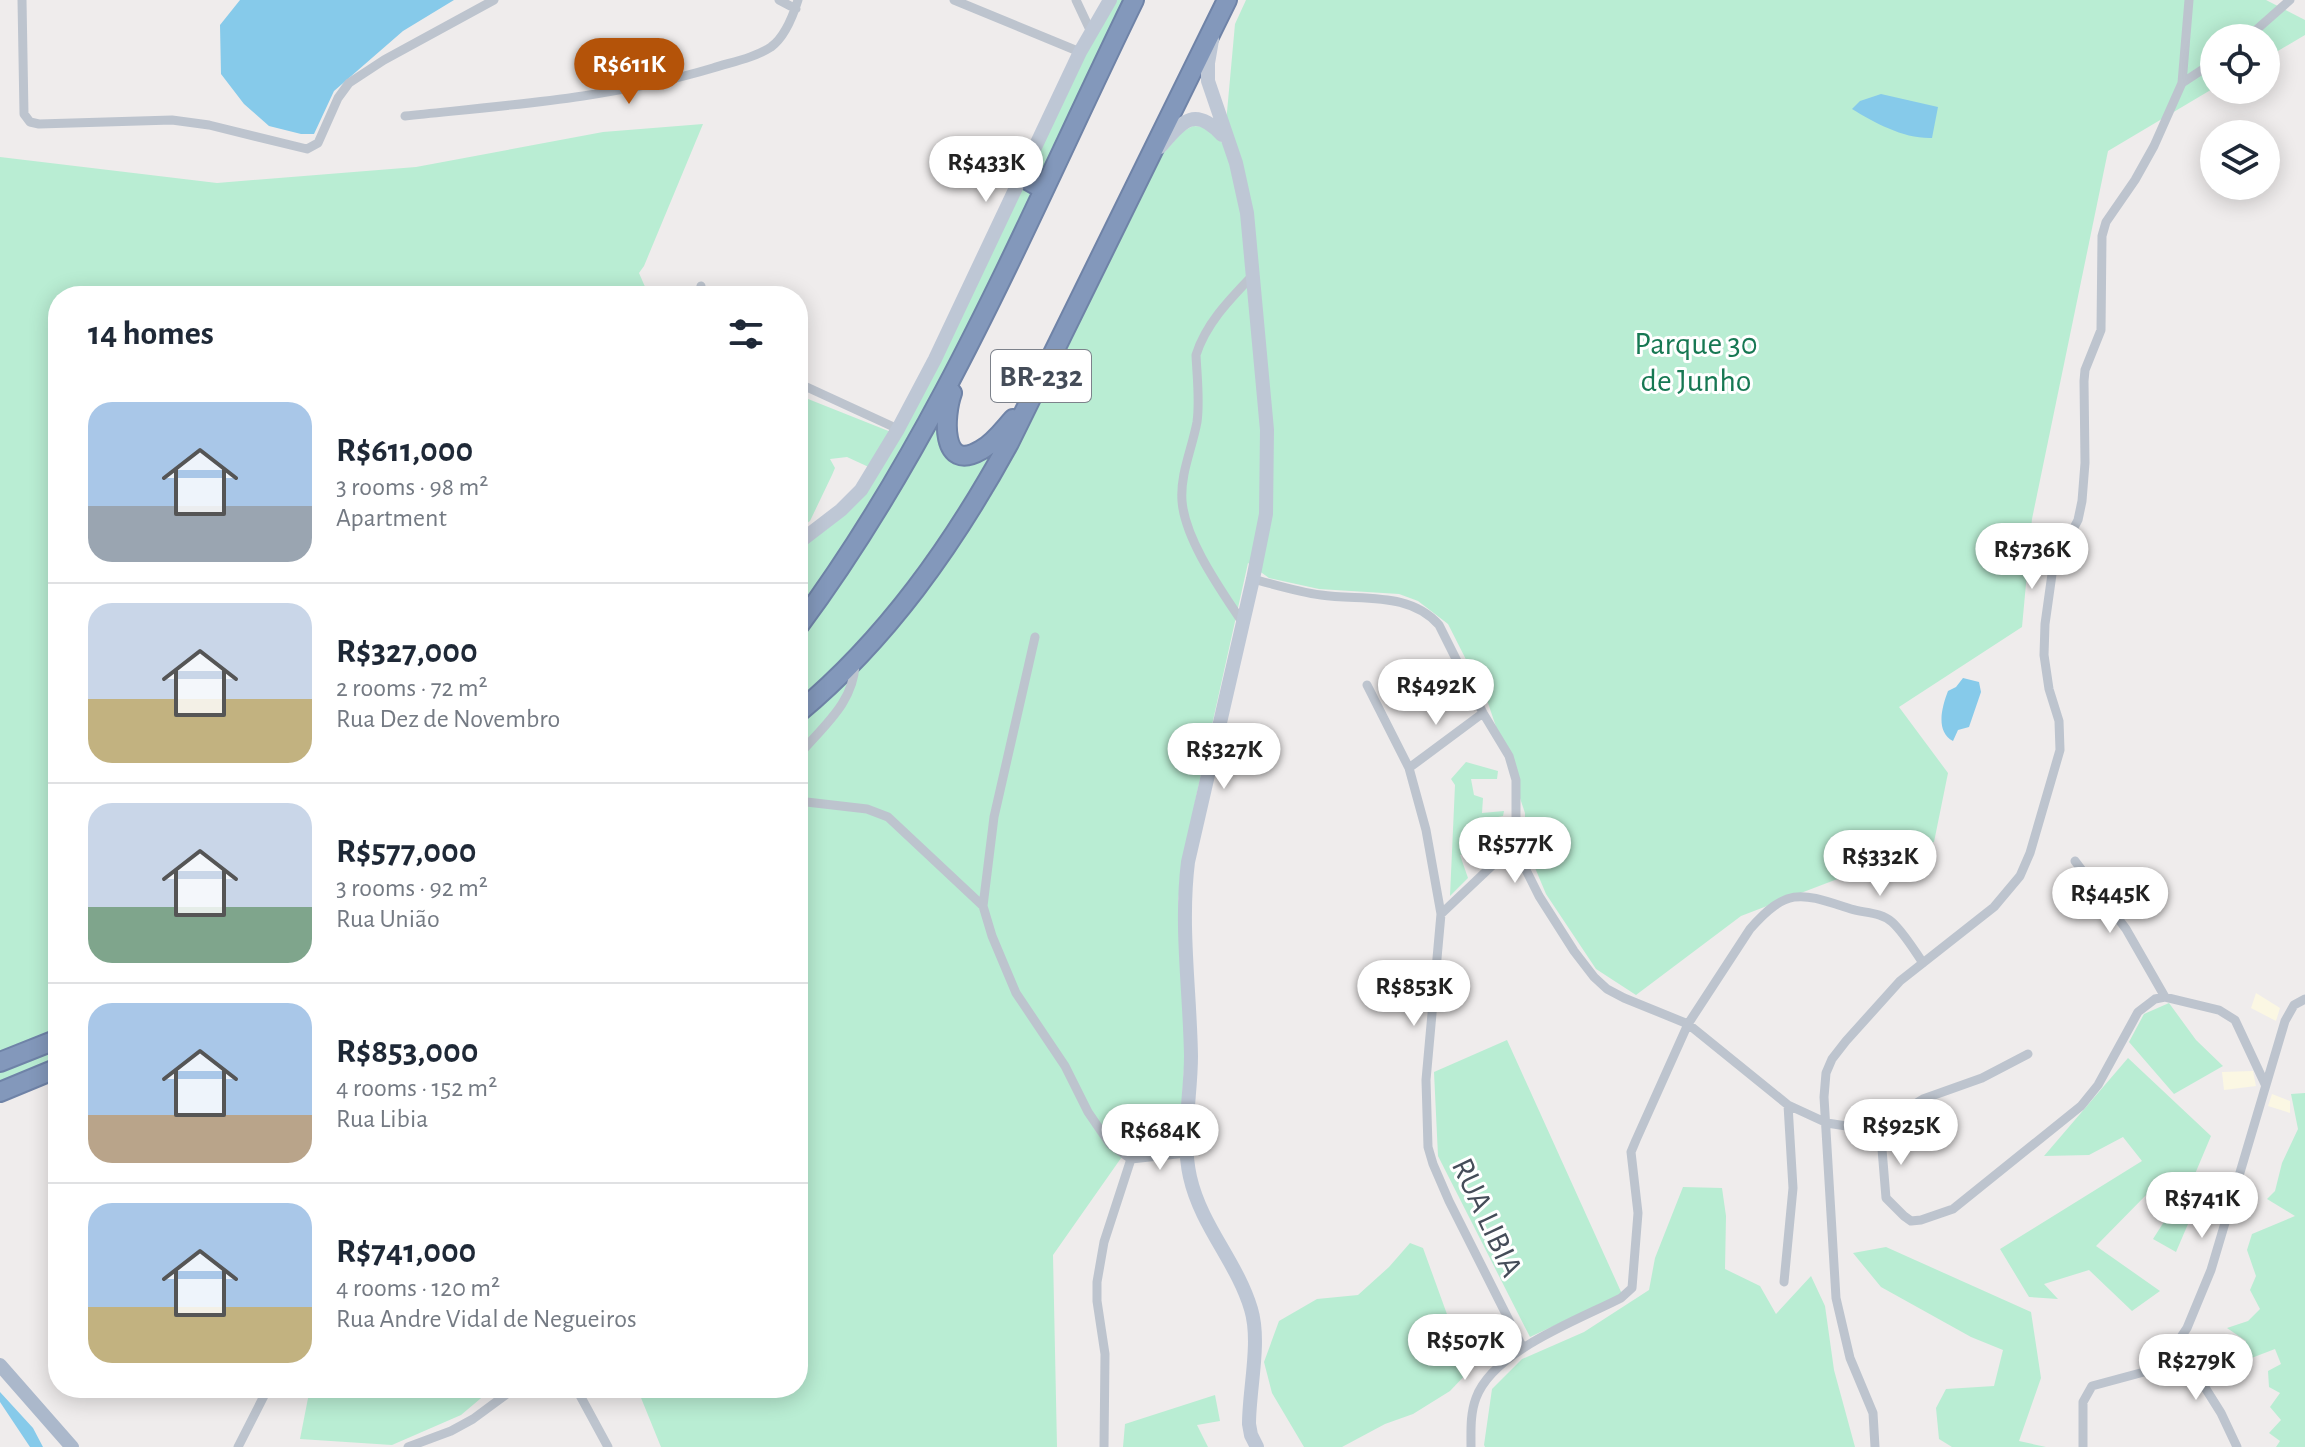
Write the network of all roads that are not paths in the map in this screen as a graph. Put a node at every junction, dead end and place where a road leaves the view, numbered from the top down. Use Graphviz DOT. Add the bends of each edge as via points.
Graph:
graph roads {
  1 [pos="22,0"];
  2 [pos="494,0"];
  3 [pos="779,0"];
  4 [pos="954,0"];
  5 [pos="1076,0"];
  6 [pos="1110,0"];
  7 [pos="1134,0"];
  8 [pos="1227,0"];
  9 [pos="2189,0"];
  10 [pos="2290,0"];
  11 [pos="797,4"];
  12 [pos="1215,24"];
  13 [pos="2263,24"];
  14 [pos="1091,32"];
  15 [pos="1080,52"];
  16 [pos="2200,71"];
  17 [pos="2182,83"];
  18 [pos="405,116"];
  19 [pos="1229,142"];
  20 [pos="1145,165"];
  21 [pos="1020,176"];
  22 [pos="1043,189"];
  23 [pos="1253,275"];
  24 [pos="971,337"];
  25 [pos="808,388"];
  26 [pos="1026,405"];
  27 [pos="898,429"];
  28 [pos="808,535"];
  29 [pos="1253,579"];
  30 [pos="808,613"];
  31 [pos="1242,622"];
  32 [pos="1035,637"];
  33 [pos="855,660"];
  34 [pos="1367,685"];
  35 [pos="808,704"];
  36 [pos="1483,713"];
  37 [pos="808,744"];
  38 [pos="1409,768"];
  39 [pos="808,802"];
  40 [pos="1516,843"];
  41 [pos="2075,861"];
  42 [pos="983,906"];
  43 [pos="1441,914"];
  44 [pos="1923,963"];
  45 [pos="2165,997"];
  46 [pos="2304,1000"];
  47 [pos="1688,1024"];
  48 [pos="48,1043"];
  49 [pos="2028,1054"];
  50 [pos="0,1062"];
  51 [pos="48,1072"];
  52 [pos="2265,1084"];
  53 [pos="0,1092"];
  54 [pos="1788,1105"];
  55 [pos="1827,1123"];
  56 [pos="1872,1130"];
  57 [pos="1186,1153"];
  58 [pos="1131,1159"];
  59 [pos="1784,1282"];
  60 [pos="2177,1343"];
  61 [pos="1523,1348"];
  62 [pos="0,1365"];
  63 [pos="263,1398"];
  64 [pos="501,1398"];
  65 [pos="581,1398"];
  66 [pos="2231,1436"];
  67 [pos="72,1447"];
  68 [pos="238,1447"];
  69 [pos="408,1447"];
  70 [pos="608,1447"];
  71 [pos="1104,1447"];
  72 [pos="1257,1447"];
  73 [pos="1471,1447"];
  74 [pos="1875,1447"];
  75 [pos="2083,1447"];
  76 [pos="2226,1447"];
  77 [pos="2237,1447"];
  1 -- 2 [label="street" via="24,114 30,122 194,122 307,149 318,143 349,83"];
  3 -- 11 [label="street"];
  4 -- 15 [label="street"];
  5 -- 14 [label="street"];
  6 -- 14 [label="main road"];
  7 -- 22 [label="highway, BR-232"];
  8 -- 12 [label="highway, BR-232"];
  9 -- 17 [label="street"];
  10 -- 13 [label="street"];
  11 -- 18 [label="street" via="772,46 685,76 580,98"];
  12 -- 19 [label="main road" via="1207,74"];
  12 -- 20 [label="highway, BR-232"];
  14 -- 15 [label="main road"];
  15 -- 21 [label="main road"];
  16 -- 17 [label="street"];
  17 -- 44 [label="street" via="2154,146 2114,207 2102,236 2101,330 2084,381 2082,501 2053,567 2047,604 2044,655 2059,721 2057,766 2020,876 1994,907"];
  19 -- 20 [label="main road" via="1211,124 1190,119"];
  19 -- 23 [label="main road" via="1247,213"];
  20 -- 26 [label="highway, BR-232"];
  21 -- 22 [label="highway"];
  21 -- 27 [label="main road"];
  22 -- 24 [label="highway, BR-232"];
  23 -- 29 [label="main road" via="1267,430 1267,494"];
  23 -- 31 [label="street" via="1207,330 1196,355 1198,412 1182,499 1212,576"];
  24 -- 26 [label="highway, BR-232" via="947,409 945,430 951,447 960,454 981,450"];
  24 -- 30 [label="highway, BR-232" via="900,475"];
  25 -- 27 [label="street"];
  26 -- 33 [label="highway, BR-232" via="948,546"];
  27 -- 28 [label="main road" via="861,490"];
  29 -- 31 [label="main road"];
  29 -- 36 [label="street" via="1319,595 1403,601 1418,607 1439,625"];
  31 -- 57 [label="main road" via="1185,880 1191,1057"];
  32 -- 42 [label="street" via="994,817"];
  33 -- 35 [label="highway, BR-232"];
  33 -- 37 [label="street" via="846,699"];
  34 -- 38 [label="street, RUA LIBIA"];
  36 -- 38 [label="street"];
  36 -- 40 [label="street" via="1503,744 1516,780"];
  38 -- 43 [label="street, RUA LIBIA"];
  39 -- 42 [label="street" via="867,809 888,817"];
  40 -- 43 [label="street"];
  40 -- 47 [label="street" via="1539,896 1594,977 1615,993"];
  41 -- 45 [label="street" via="2126,929"];
  42 -- 58 [label="street" via="1016,993 1110,1144"];
  43 -- 61 [label="street, RUA LIBIA" via="1426,1080 1428,1147 1449,1201"];
  44 -- 47 [label="street" via="1886,918 1802,895 1773,907 1750,929"];
  44 -- 55 [label="street" via="1885,996 1832,1059 1824,1083"];
  45 -- 52 [label="street" via="2219,1010 2235,1020"];
  45 -- 56 [label="street" via="2138,1012 2081,1106 1953,1209 1911,1221 1899,1213 1886,1198 1882,1149"];
  46 -- 52 [label="street" via="2289,1012"];
  47 -- 54 [label="street"];
  47 -- 61 [label="street" via="1631,1152 1638,1213 1632,1288"];
  48 -- 50 [label="highway"];
  49 -- 56 [label="street" via="1912,1105"];
  51 -- 53 [label="highway"];
  52 -- 60 [label="street" via="2211,1270"];
  54 -- 55 [label="street"];
  54 -- 59 [label="street" via="1793,1188"];
  55 -- 56 [label="street"];
  55 -- 74 [label="street" via="1836,1298 1850,1358 1873,1413"];
  57 -- 58 [label="street"];
  57 -- 72 [label="main road" via="1197,1202 1252,1312 1249,1424"];
  58 -- 71 [label="street" via="1097,1282 1105,1354"];
  60 -- 66 [label="street"];
  60 -- 75 [label="street" via="2144,1372 2092,1386 2083,1402"];
  61 -- 73 [label="street" via="1478,1393"];
  62 -- 67 [label="main road"];
  63 -- 68 [label="street"];
  64 -- 69 [label="street" via="451,1431"];
  65 -- 70 [label="street"];
  66 -- 76 [label="street"];
  66 -- 77 [label="street"];
}
